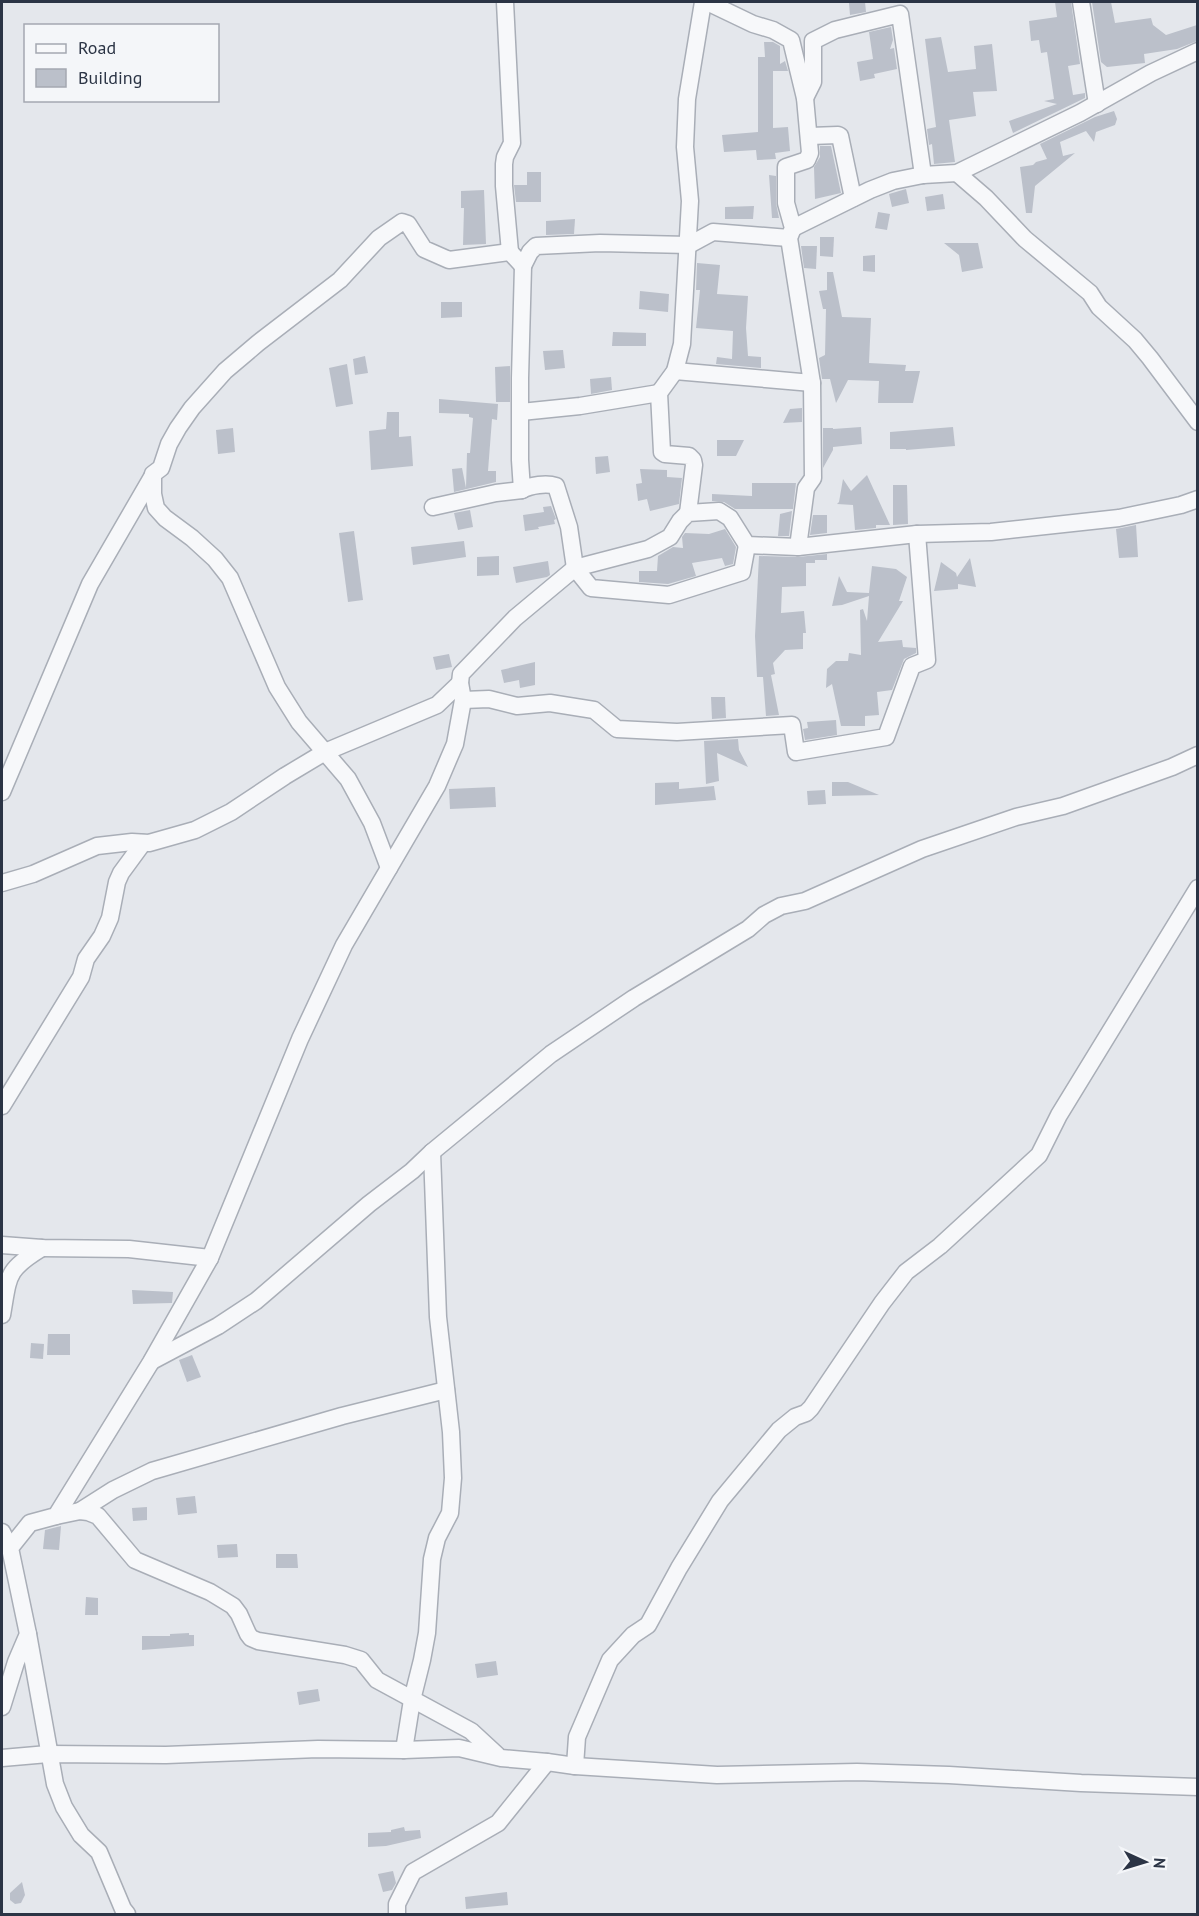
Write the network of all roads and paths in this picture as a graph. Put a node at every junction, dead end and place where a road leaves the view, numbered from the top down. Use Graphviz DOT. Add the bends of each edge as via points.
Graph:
graph roads {
  1 [pos="505,2"];
  2 [pos="705,2"];
  3 [pos="1081,2"];
  4 [pos="1197,51"];
  5 [pos="806,98"];
  6 [pos="1097,104"];
  7 [pos="810,136"];
  8 [pos="957,172"];
  9 [pos="923,175"];
  10 [pos="853,198"];
  11 [pos="791,233"];
  12 [pos="689,245"];
  13 [pos="510,252"];
  14 [pos="523,266"];
  15 [pos="675,371"];
  16 [pos="812,383"];
  17 [pos="659,393"];
  18 [pos="521,412"];
  19 [pos="1197,422"];
  20 [pos="153,474"];
  21 [pos="522,490"];
  22 [pos="1197,499"];
  23 [pos="433,507"];
  24 [pos="688,513"];
  25 [pos="916,534"];
  26 [pos="747,544"];
  27 [pos="798,547"];
  28 [pos="575,568"];
  29 [pos="460,683"];
  30 [pos="463,700"];
  31 [pos="326,752"];
  32 [pos="1197,755"];
  33 [pos="2,792"];
  34 [pos="144,843"];
  35 [pos="389,868"];
  36 [pos="2,883"];
  37 [pos="1197,888"];
  38 [pos="2,1106"];
  39 [pos="432,1152"];
  40 [pos="2,1245"];
  41 [pos="42,1248"];
  42 [pos="210,1258"];
  43 [pos="2,1315"];
  44 [pos="151,1362"];
  45 [pos="446,1390"];
  46 [pos="80,1511"];
  47 [pos="56,1516"];
  48 [pos="2,1532"];
  49 [pos="10,1548"];
  50 [pos="28,1634"];
  51 [pos="9,1662"];
  52 [pos="412,1700"];
  53 [pos="2,1707"];
  54 [pos="404,1750"];
  55 [pos="48,1754"];
  56 [pos="2,1758"];
  57 [pos="501,1758"];
  58 [pos="547,1762"];
  59 [pos="575,1766"];
  60 [pos="1197,1787"];
  61 [pos="127,1914"];
  62 [pos="397,1914"];
  1 -- 13 [label="street" via="512,143 505,157 504,186"];
  2 -- 5 [label="street" via="791,40"];
  2 -- 12 [label="street" via="687,99"];
  3 -- 6 [label="street"];
  4 -- 6 [label="street"];
  5 -- 7 [label="street"];
  5 -- 9 [label="street" via="813,82 813,41 835,30 900,14"];
  6 -- 8 [label="street"];
  7 -- 10 [label="street" via="840,136"];
  7 -- 11 [label="street" via="807,160 786,166"];
  8 -- 9 [label="street"];
  8 -- 19 [label="street" via="1024,239 1090,293 1150,358"];
  9 -- 10 [label="street" via="893,181"];
  10 -- 11 [label="street"];
  11 -- 12 [label="street" via="713,232"];
  11 -- 16 [label="street"];
  12 -- 14 [label="street" via="536,246"];
  12 -- 15 [label="street" via="682,344"];
  13 -- 14 [label="street"];
  13 -- 20 [label="street" via="449,260 424,249 408,224 402,222 379,238 339,280 225,371 192,408 169,444 161,468"];
  14 -- 18 [label="street"];
  15 -- 16 [label="street"];
  15 -- 17 [label="street"];
  16 -- 27 [label="street" via="813,478 806,488"];
  17 -- 18 [label="street"];
  17 -- 24 [label="street" via="662,452 693,460"];
  18 -- 21 [label="street"];
  20 -- 31 [label="street" via="156,508 215,559 230,579 277,687 299,722"];
  20 -- 33 [label="street" via="90,584"];
  21 -- 23 [label="street"];
  21 -- 28 [label="street" via="556,486 569,527"];
  22 -- 25 [label="street" via="1119,518 991,532"];
  24 -- 26 [label="street" via="719,511 730,518"];
  24 -- 28 [label="street" via="670,537 648,549"];
  25 -- 27 [label="street"];
  25 -- 30 [label="street" via="927,660 912,666 886,737 796,752 792,725 677,732 617,729 594,710 550,703 517,706 489,699"];
  26 -- 27 [label="street"];
  26 -- 28 [label="street" via="742,572 669,595 591,588"];
  28 -- 29 [label="street" via="515,618 462,674"];
  29 -- 30 [label="street"];
  29 -- 31 [label="street" via="437,705"];
  30 -- 35 [label="street" via="456,744 437,786"];
  31 -- 34 [label="street" via="210,824"];
  31 -- 35 [label="street" via="355,790"];
  32 -- 39 [label="street" via="1063,806 1016,817 922,849 805,901 781,906 551,1054"];
  34 -- 36 [label="street" via="97,846"];
  34 -- 38 [label="street" via="121,873 110,918 86,959 81,976"];
  35 -- 42 [label="street" via="344,945 300,1039"];
  37 -- 59 [label="street" via="1059,1114 1039,1155 906,1272 811,1408 779,1430 720,1501 648,1625 633,1635 606,1666 577,1737"];
  39 -- 44 [label="street" via="256,1301"];
  39 -- 45 [label="street" via="438,1317"];
  40 -- 41 [label="street"];
  41 -- 42 [label="street" via="129,1249"];
  41 -- 43 [label="street" via="19,1262 8,1278"];
  42 -- 44 [label="street"];
  44 -- 47 [label="street"];
  45 -- 46 [label="street" via="152,1471"];
  45 -- 52 [label="street" via="453,1478 451,1504 432,1559 427,1633"];
  46 -- 47 [label="street"];
  46 -- 52 [label="street" via="103,1520 140,1563 210,1592 233,1606 251,1638 361,1660 376,1680"];
  47 -- 49 [label="street" via="30,1523"];
  48 -- 49 [label="street"];
  49 -- 50 [label="street"];
  50 -- 51 [label="street"];
  50 -- 55 [label="street"];
  51 -- 53 [label="street"];
  52 -- 54 [label="street"];
  52 -- 57 [label="street" via="471,1731"];
  54 -- 55 [label="street"];
  54 -- 57 [label="street" via="464,1748"];
  55 -- 56 [label="street"];
  55 -- 61 [label="street" via="64,1807 81,1835 99,1852"];
  57 -- 58 [label="street"];
  58 -- 59 [label="street"];
  58 -- 62 [label="street" via="498,1823 413,1872 397,1904"];
  59 -- 60 [label="street" via="717,1775 857,1772"];
}
